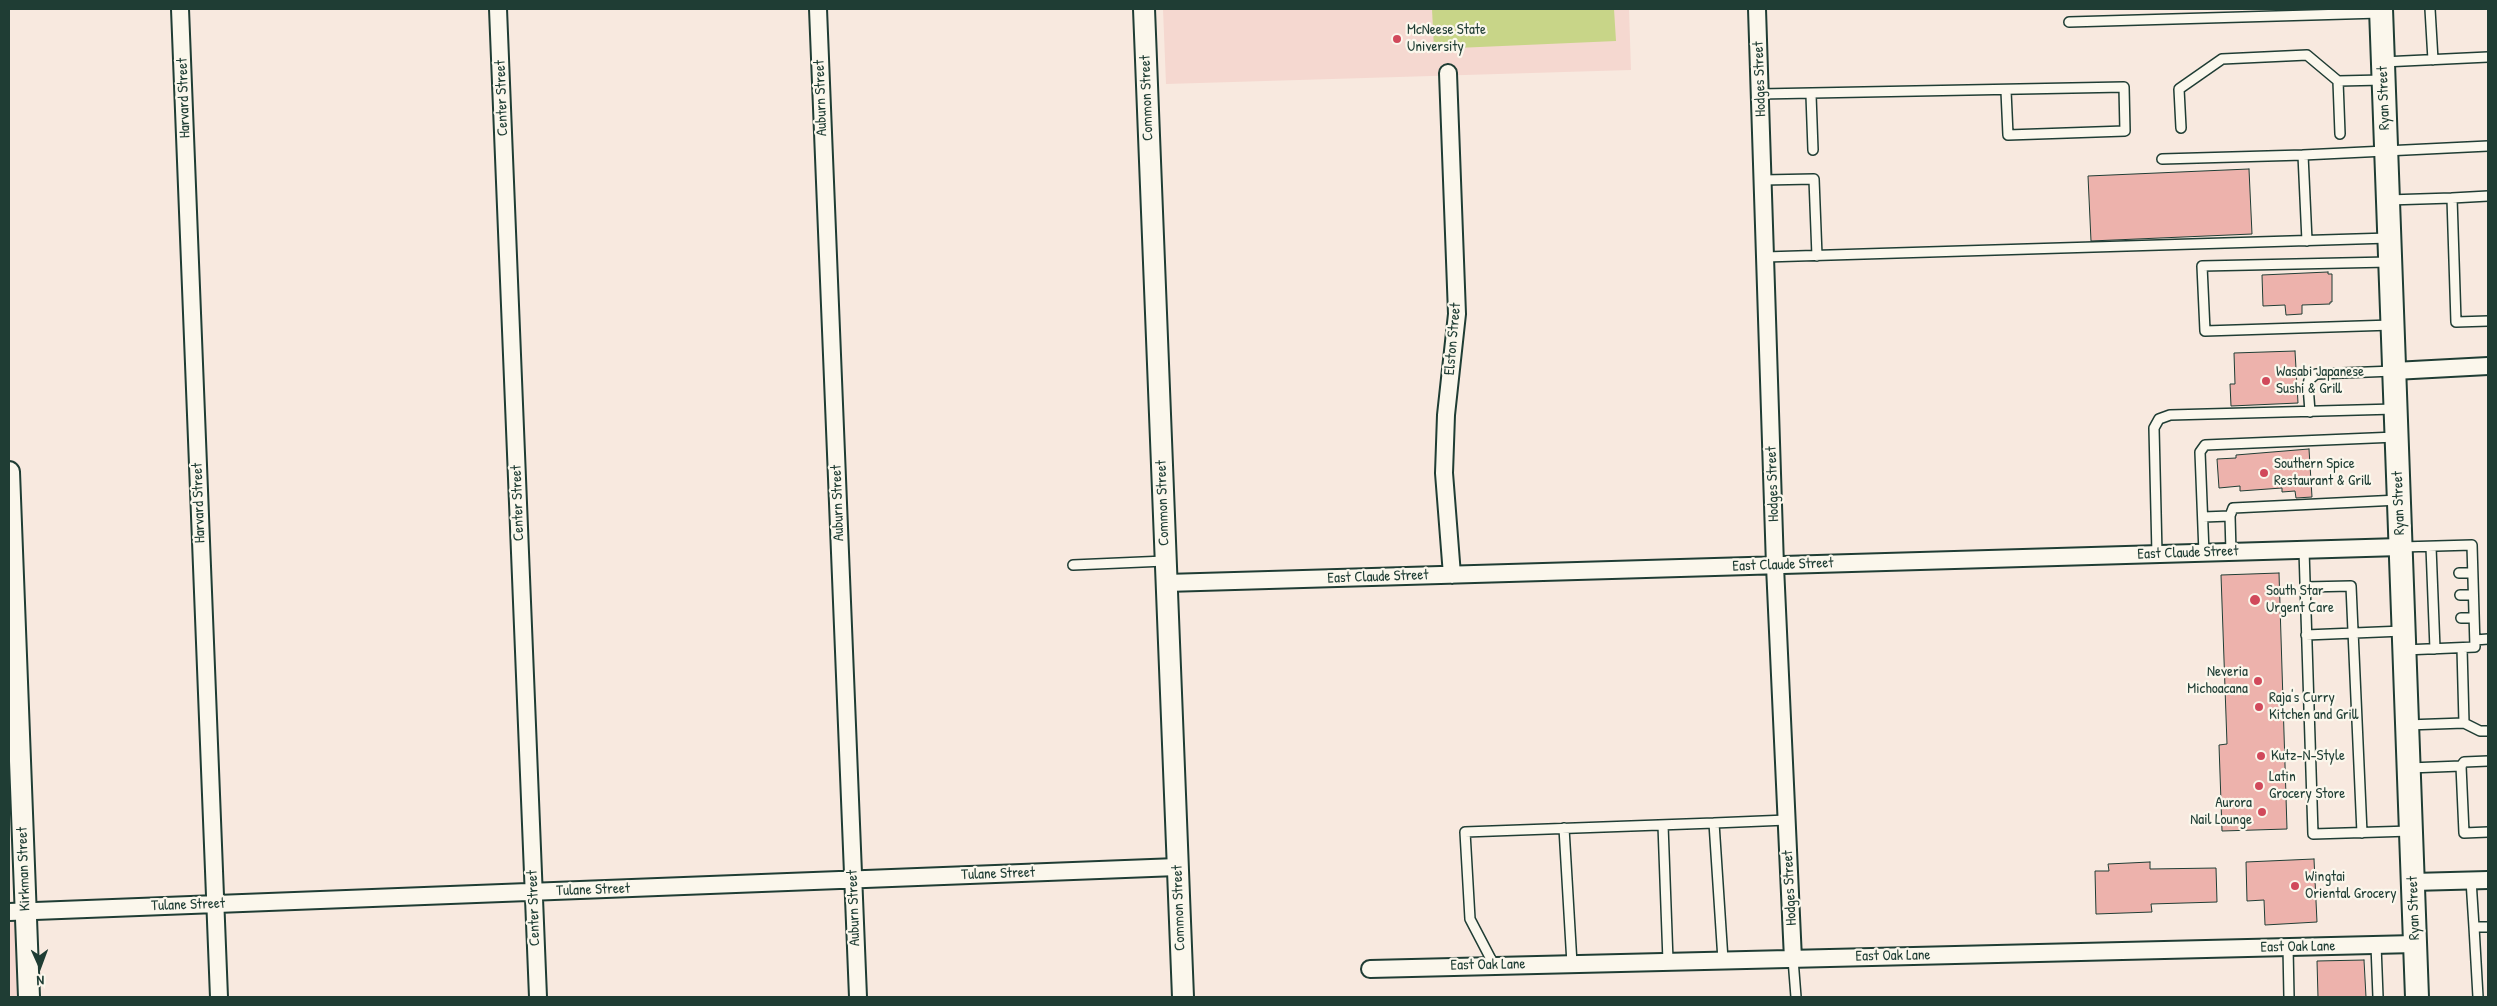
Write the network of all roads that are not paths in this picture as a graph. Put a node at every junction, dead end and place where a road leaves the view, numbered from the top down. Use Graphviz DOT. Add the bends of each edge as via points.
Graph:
graph roads {
  1 [pos="180,9"];
  2 [pos="498,9"];
  3 [pos="818,9"];
  4 [pos="1144,9"];
  5 [pos="1757,9"];
  6 [pos="2430,9"];
  7 [pos="2381,11"];
  8 [pos="2069,22"];
  9 [pos="2488,58"];
  10 [pos="2433,60"];
  11 [pos="2383,71"];
  12 [pos="1448,73"];
  13 [pos="2338,81"];
  14 [pos="2006,91"];
  15 [pos="1760,94"];
  16 [pos="1811,95"];
  17 [pos="2181,128"];
  18 [pos="2340,134"];
  19 [pos="2488,146"];
  20 [pos="1813,150"];
  21 [pos="2386,151"];
  22 [pos="2303,155"];
  23 [pos="2162,159"];
  24 [pos="1763,180"];
  25 [pos="2488,196"];
  26 [pos="2452,198"];
  27 [pos="2388,200"];
  28 [pos="2389,238"];
  29 [pos="2307,241"];
  30 [pos="1817,256"];
  31 [pos="1765,257"];
  32 [pos="2390,262"];
  33 [pos="2488,321"];
  34 [pos="2392,326"];
  35 [pos="2488,366"];
  36 [pos="2394,370"];
  37 [pos="2395,409"];
  38 [pos="2310,412"];
  39 [pos="2396,437"];
  40 [pos="9,472"];
  41 [pos="2399,500"];
  42 [pos="2230,516"];
  43 [pos="2203,517"];
  44 [pos="2400,547"];
  45 [pos="2430,547"];
  46 [pos="2304,550"];
  47 [pos="2231,552"];
  48 [pos="2204,553"];
  49 [pos="2157,554"];
  50 [pos="1165,562"];
  51 [pos="1073,565"];
  52 [pos="1775,566"];
  53 [pos="2459,573"];
  54 [pos="2472,573"];
  55 [pos="1452,575"];
  56 [pos="1166,583"];
  57 [pos="2305,587"];
  58 [pos="2460,595"];
  59 [pos="2473,595"];
  60 [pos="2461,618"];
  61 [pos="2474,618"];
  62 [pos="2354,633"];
  63 [pos="2306,635"];
  64 [pos="2488,639"];
  65 [pos="2475,640"];
  66 [pos="2404,641"];
  67 [pos="2462,648"];
  68 [pos="2435,649"];
  69 [pos="2464,723"];
  70 [pos="2407,725"];
  71 [pos="2488,731"];
  72 [pos="2488,761"];
  73 [pos="2461,766"];
  74 [pos="2409,768"];
  75 [pos="1787,820"];
  76 [pos="1714,823"];
  77 [pos="1663,825"];
  78 [pos="1564,828"];
  79 [pos="2411,831"];
  80 [pos="2488,832"];
  81 [pos="2362,833"];
  82 [pos="1177,867"];
  83 [pos="853,880"];
  84 [pos="2472,880"];
  85 [pos="2488,880"];
  86 [pos="2413,882"];
  87 [pos="533,892"];
  88 [pos="215,904"];
  89 [pos="17,911"];
  90 [pos="2474,927"];
  91 [pos="2488,927"];
  92 [pos="2415,944"];
  93 [pos="2376,945"];
  94 [pos="2288,947"];
  95 [pos="1793,959"];
  96 [pos="1723,960"];
  97 [pos="1668,962"];
  98 [pos="1572,964"];
  99 [pos="1494,965"];
  100 [pos="1370,968"];
  101 [pos="29,997"];
  102 [pos="219,997"];
  103 [pos="538,997"];
  104 [pos="858,997"];
  105 [pos="1183,997"];
  106 [pos="1796,997"];
  107 [pos="2289,997"];
  108 [pos="2378,997"];
  109 [pos="2417,997"];
  110 [pos="2478,997"];
  1 -- 88 [label="street, Harvard Street"];
  2 -- 87 [label="street, Center Street"];
  3 -- 83 [label="street, Auburn Street"];
  4 -- 50 [label="street, Common Street"];
  5 -- 15 [label="street, Hodges Street"];
  6 -- 10 [label="lane"];
  7 -- 8 [label="lane"];
  7 -- 11 [label="main road, Ryan Street"];
  9 -- 10 [label="lane"];
  10 -- 11 [label="lane"];
  11 -- 13 [label="lane"];
  11 -- 21 [label="main road, Ryan Street"];
  12 -- 55 [label="street, Elston Street" via="1458,314 1446,415 1444,473"];
  13 -- 17 [label="lane" via="2307,55 2222,59 2179,89"];
  13 -- 18 [label="lane"];
  14 -- 14 [label="lane" via="2124,88 2125,131 2008,135"];
  14 -- 16 [label="lane"];
  15 -- 16 [label="lane"];
  15 -- 24 [label="street, Hodges Street"];
  16 -- 20 [label="lane"];
  19 -- 21 [label="lane"];
  21 -- 22 [label="lane"];
  21 -- 27 [label="main road, Ryan Street"];
  22 -- 23 [label="lane"];
  22 -- 29 [label="lane"];
  24 -- 30 [label="lane" via="1814,179"];
  24 -- 31 [label="street, Hodges Street"];
  25 -- 26 [label="lane"];
  26 -- 27 [label="lane"];
  26 -- 33 [label="lane" via="2456,322"];
  27 -- 28 [label="main road, Ryan Street"];
  28 -- 29 [label="lane"];
  28 -- 32 [label="main road, Ryan Street"];
  29 -- 30 [label="lane"];
  30 -- 31 [label="lane"];
  31 -- 52 [label="street, Hodges Street"];
  32 -- 34 [label="main road, Ryan Street"];
  32 -- 34 [label="lane" via="2202,266 2205,331"];
  34 -- 36 [label="main road, Ryan Street"];
  35 -- 36 [label="street"];
  36 -- 37 [label="main road, Ryan Street"];
  36 -- 38 [label="lane" via="2316,374 2308,385"];
  37 -- 38 [label="lane"];
  37 -- 39 [label="main road, Ryan Street"];
  38 -- 49 [label="lane" via="2170,415 2159,419 2154,428"];
  39 -- 41 [label="main road, Ryan Street"];
  39 -- 43 [label="lane" via="2205,444 2200,452"];
  40 -- 89 [label="street, Kirkman Street"];
  41 -- 42 [label="lane" via="2238,507 2233,508"];
  41 -- 44 [label="main road, Ryan Street"];
  42 -- 43 [label="lane"];
  42 -- 47 [label="lane"];
  43 -- 48 [label="lane"];
  44 -- 45 [label="lane"];
  44 -- 46 [label="street, East Claude Street"];
  44 -- 66 [label="main road, Ryan Street"];
  45 -- 54 [label="lane" via="2472,545"];
  45 -- 68 [label="lane" via="2435,574"];
  46 -- 47 [label="street, East Claude Street"];
  46 -- 57 [label="lane"];
  47 -- 48 [label="street, East Claude Street"];
  48 -- 49 [label="street, East Claude Street"];
  49 -- 52 [label="street, East Claude Street"];
  50 -- 51 [label="lane"];
  50 -- 56 [label="street, Common Street"];
  52 -- 55 [label="street, East Claude Street"];
  52 -- 75 [label="street, Hodges Street"];
  53 -- 54 [label="lane"];
  54 -- 59 [label="lane"];
  55 -- 56 [label="street, East Claude Street"];
  56 -- 82 [label="street, Common Street"];
  57 -- 62 [label="lane" via="2352,586"];
  57 -- 63 [label="lane"];
  58 -- 59 [label="lane"];
  59 -- 61 [label="lane"];
  60 -- 61 [label="lane"];
  61 -- 65 [label="lane"];
  62 -- 63 [label="lane"];
  62 -- 66 [label="lane"];
  62 -- 81 [label="lane"];
  63 -- 81 [label="lane" via="2313,834"];
  64 -- 65 [label="lane"];
  65 -- 67 [label="lane" via="2475,647"];
  66 -- 68 [label="lane"];
  66 -- 70 [label="main road, Ryan Street"];
  67 -- 68 [label="lane"];
  67 -- 69 [label="lane"];
  69 -- 70 [label="lane"];
  69 -- 71 [label="lane" via="2480,731"];
  70 -- 74 [label="main road, Ryan Street"];
  72 -- 73 [label="lane" via="2464,762"];
  73 -- 74 [label="lane"];
  73 -- 80 [label="lane" via="2464,833"];
  74 -- 79 [label="main road, Ryan Street"];
  75 -- 76 [label="lane"];
  75 -- 95 [label="street, Hodges Street"];
  76 -- 77 [label="lane"];
  76 -- 96 [label="lane"];
  77 -- 78 [label="lane"];
  77 -- 97 [label="lane"];
  78 -- 98 [label="lane"];
  78 -- 99 [label="lane" via="1465,832 1470,919"];
  79 -- 81 [label="lane"];
  79 -- 86 [label="main road, Ryan Street"];
  82 -- 83 [label="street, Tulane Street"];
  82 -- 105 [label="street, Common Street"];
  83 -- 87 [label="street, Tulane Street"];
  83 -- 104 [label="street, Auburn Street"];
  84 -- 85 [label="street"];
  84 -- 86 [label="street"];
  84 -- 90 [label="lane"];
  86 -- 92 [label="main road, Ryan Street"];
  87 -- 88 [label="street, Tulane Street"];
  87 -- 103 [label="street, Center Street"];
  88 -- 89 [label="street, Tulane Street"];
  88 -- 102 [label="street, Harvard Street"];
  89 -- 101 [label="street, Kirkman Street"];
  90 -- 91 [label="lane"];
  90 -- 110 [label="lane"];
  92 -- 93 [label="street, East Oak Lane"];
  92 -- 109 [label="main road, Ryan Street"];
  93 -- 94 [label="street, East Oak Lane"];
  93 -- 108 [label="lane"];
  94 -- 95 [label="street, East Oak Lane"];
  94 -- 107 [label="lane"];
  95 -- 96 [label="street, East Oak Lane"];
  95 -- 106 [label="lane"];
  96 -- 97 [label="street, East Oak Lane"];
  97 -- 98 [label="street, East Oak Lane"];
  98 -- 99 [label="street, East Oak Lane"];
  99 -- 100 [label="street, East Oak Lane"];
}
